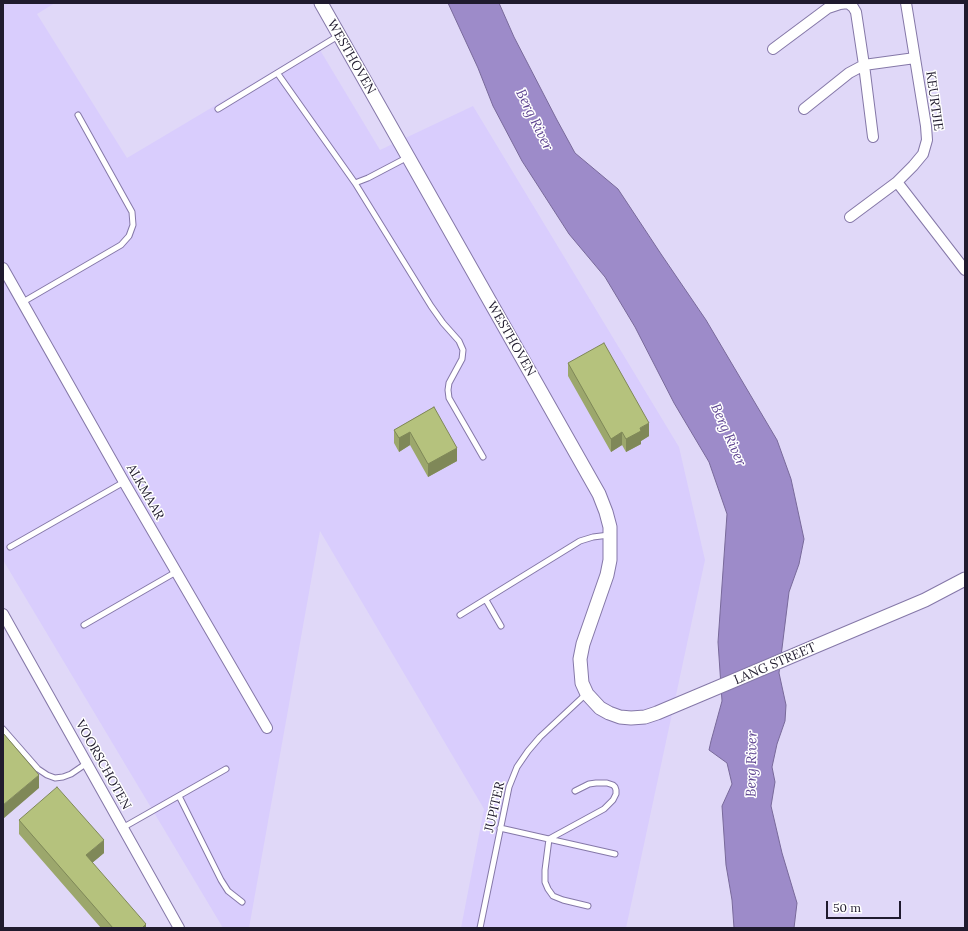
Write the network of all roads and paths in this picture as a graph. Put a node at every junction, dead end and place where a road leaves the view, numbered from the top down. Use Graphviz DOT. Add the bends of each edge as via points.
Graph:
graph roads {
  1 [pos="321,3"];
  2 [pos="906,3"];
  3 [pos="339,35"];
  4 [pos="774,49"];
  5 [pos="915,58"];
  6 [pos="864,65"];
  7 [pos="278,74"];
  8 [pos="804,109"];
  9 [pos="218,110"];
  10 [pos="78,115"];
  11 [pos="873,137"];
  12 [pos="408,157"];
  13 [pos="897,182"];
  14 [pos="355,183"];
  15 [pos="850,217"];
  16 [pos="3,268"];
  17 [pos="965,270"];
  18 [pos="22,302"];
  19 [pos="483,456"];
  20 [pos="124,482"];
  21 [pos="610,535"];
  22 [pos="10,547"];
  23 [pos="176,572"];
  24 [pos="965,579"];
  25 [pos="486,600"];
  26 [pos="3,614"];
  27 [pos="460,615"];
  28 [pos="84,625"];
  29 [pos="501,626"];
  30 [pos="587,694"];
  31 [pos="267,728"];
  32 [pos="3,729"];
  33 [pos="87,763"];
  34 [pos="226,769"];
  35 [pos="575,791"];
  36 [pos="179,796"];
  37 [pos="124,827"];
  38 [pos="500,828"];
  39 [pos="549,839"];
  40 [pos="615,854"];
  41 [pos="242,902"];
  42 [pos="588,906"];
  43 [pos="179,928"];
  44 [pos="480,928"];
  1 -- 3 [label="street, WESTHOVEN"];
  2 -- 5 [label="street, KEURTJIE"];
  3 -- 7 [label="lane"];
  3 -- 12 [label="street, WESTHOVEN"];
  4 -- 6 [label="street" via="828,8 848,3 856,12"];
  5 -- 6 [label="street"];
  5 -- 13 [label="street, KEURTJIE" via="927,140 923,154"];
  6 -- 8 [label="street" via="849,73"];
  6 -- 11 [label="street"];
  7 -- 9 [label="lane"];
  7 -- 14 [label="lane"];
  10 -- 18 [label="lane" via="132,212 133,226 121,245"];
  12 -- 14 [label="lane"];
  12 -- 21 [label="street, WESTHOVEN" via="599,494 606,512"];
  13 -- 15 [label="street, KEURTJIE"];
  13 -- 17 [label="street"];
  14 -- 19 [label="lane" via="430,306 459,341 463,350 462,359 449,383 449,398"];
  16 -- 18 [label="street, ALKMAAR"];
  18 -- 20 [label="street, ALKMAAR"];
  20 -- 22 [label="lane"];
  20 -- 23 [label="street, ALKMAAR"];
  21 -- 25 [label="lane" via="580,541"];
  21 -- 30 [label="street, WESTHOVEN" via="607,575 580,659 582,683"];
  23 -- 28 [label="lane"];
  23 -- 31 [label="street, ALKMAAR"];
  24 -- 30 [label="street, LANG STREET" via="925,600 645,717 620,717 609,713 600,708"];
  25 -- 27 [label="lane"];
  25 -- 29 [label="lane"];
  26 -- 33 [label="street, VOORSCHOTEN"];
  30 -- 38 [label="lane, JUPITER" via="540,737 517,767 509,787"];
  32 -- 33 [label="lane" via="38,769 47,775 63,777"];
  33 -- 37 [label="street, VOORSCHOTEN"];
  34 -- 36 [label="lane"];
  35 -- 39 [label="lane" via="589,784 607,783 615,787 616,794 604,808"];
  36 -- 37 [label="lane"];
  36 -- 41 [label="lane" via="221,880 228,891"];
  37 -- 43 [label="street, VOORSCHOTEN"];
  38 -- 39 [label="lane"];
  38 -- 44 [label="lane, JUPITER"];
  39 -- 40 [label="lane"];
  39 -- 42 [label="lane" via="545,870 548,889 553,896"];
}
